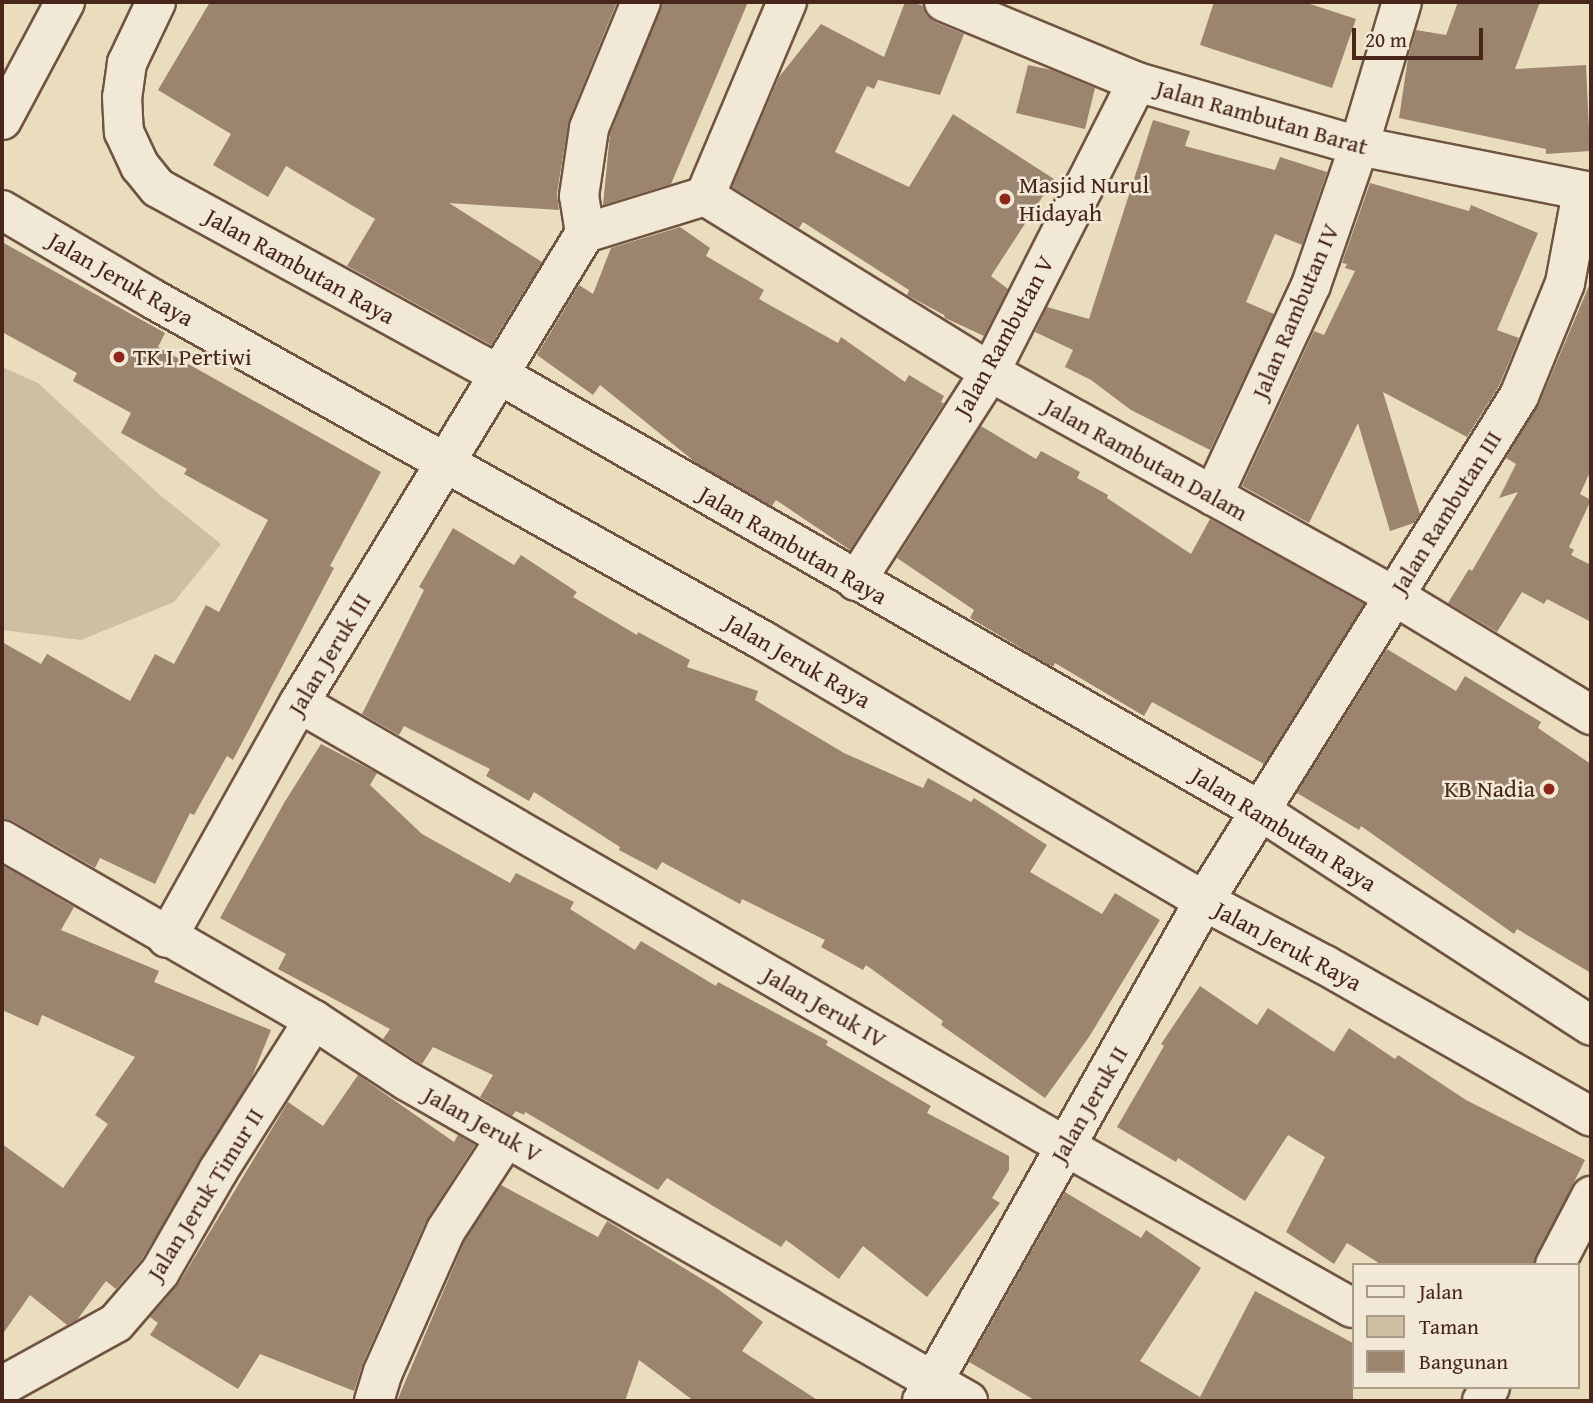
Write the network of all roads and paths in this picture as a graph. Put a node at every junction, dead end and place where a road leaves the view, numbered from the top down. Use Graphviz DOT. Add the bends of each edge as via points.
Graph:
graph roads {
  1 [pos="65,2"];
  2 [pos="156,2"];
  3 [pos="641,2"];
  4 [pos="787,2"];
  5 [pos="944,2"];
  6 [pos="1402,2"];
  7 [pos="1136,82"];
  8 [pos="2,120"];
  9 [pos="1359,146"];
  10 [pos="1586,192"];
  11 [pos="705,195"];
  12 [pos="2,210"];
  13 [pos="585,233"];
  14 [pos="990,372"];
  15 [pos="498,374"];
  16 [pos="444,463"];
  17 [pos="1213,496"];
  18 [pos="856,581"];
  19 [pos="1393,595"];
  20 [pos="299,703"];
  21 [pos="1591,714"];
  22 [pos="1259,810"];
  23 [pos="7,855"];
  24 [pos="1204,901"];
  25 [pos="167,938"];
  26 [pos="314,1020"];
  27 [pos="1591,1026"];
  28 [pos="1591,1117"];
  29 [pos="506,1138"];
  30 [pos="1065,1146"];
  31 [pos="1591,1196"];
  32 [pos="1556,1263"];
  33 [pos="1352,1307"];
  34 [pos="2,1386"];
  35 [pos="927,1390"];
  36 [pos="374,1401"];
  37 [pos="968,1401"];
  1 -- 8 [label="street"];
  2 -- 15 [label="street, Jalan Rambutan Raya" via="127,63 122,97 124,132 140,166 158,188"];
  3 -- 13 [label="street" via="589,128 579,196"];
  4 -- 11 [label="street"];
  5 -- 7 [label="street, Jalan Rambutan Barat"];
  6 -- 9 [label="street, Jalan Rambutan IV"];
  7 -- 9 [label="street, Jalan Rambutan Barat"];
  7 -- 14 [label="street, Jalan Rambutan V"];
  9 -- 10 [label="street, Jalan Rambutan Barat"];
  9 -- 17 [label="street, Jalan Rambutan IV" via="1311,285"];
  10 -- 19 [label="street, Jalan Rambutan III" via="1565,283 1519,396"];
  11 -- 13 [label="street"];
  11 -- 14 [label="street, Jalan Rambutan Dalam"];
  12 -- 16 [label="street, Jalan Jeruk Raya"];
  13 -- 15 [label="street, Jalan Jeruk III"];
  14 -- 17 [label="street, Jalan Rambutan Dalam"];
  14 -- 18 [label="street, Jalan Rambutan V"];
  15 -- 16 [label="street, Jalan Jeruk III"];
  15 -- 18 [label="street, Jalan Rambutan Raya"];
  16 -- 20 [label="street, Jalan Jeruk III"];
  16 -- 24 [label="street, Jalan Jeruk Raya" via="764,641"];
  17 -- 19 [label="street, Jalan Rambutan Dalam"];
  18 -- 22 [label="street, Jalan Rambutan Raya"];
  19 -- 21 [label="street, Jalan Rambutan Dalam"];
  19 -- 22 [label="street, Jalan Rambutan III"];
  20 -- 25 [label="street, Jalan Jeruk III"];
  20 -- 30 [label="street, Jalan Jeruk IV"];
  22 -- 24 [label="street, Jalan Jeruk II"];
  22 -- 27 [label="street, Jalan Rambutan Raya"];
  23 -- 25 [label="street, Jalan Jeruk V"];
  24 -- 28 [label="street, Jalan Jeruk Raya"];
  24 -- 30 [label="street, Jalan Jeruk II"];
  25 -- 26 [label="street, Jalan Jeruk V"];
  26 -- 29 [label="street, Jalan Jeruk V" via="407,1082"];
  26 -- 34 [label="street, Jalan Jeruk Timur II" via="160,1272 116,1323"];
  29 -- 35 [label="street, Jalan Jeruk V"];
  29 -- 36 [label="street" via="446,1230"];
  30 -- 33 [label="street, Jalan Jeruk IV"];
  30 -- 35 [label="street, Jalan Jeruk II"];
  31 -- 32 [label="street"];
  35 -- 37 [label="street, Jalan Jeruk V"];
}
